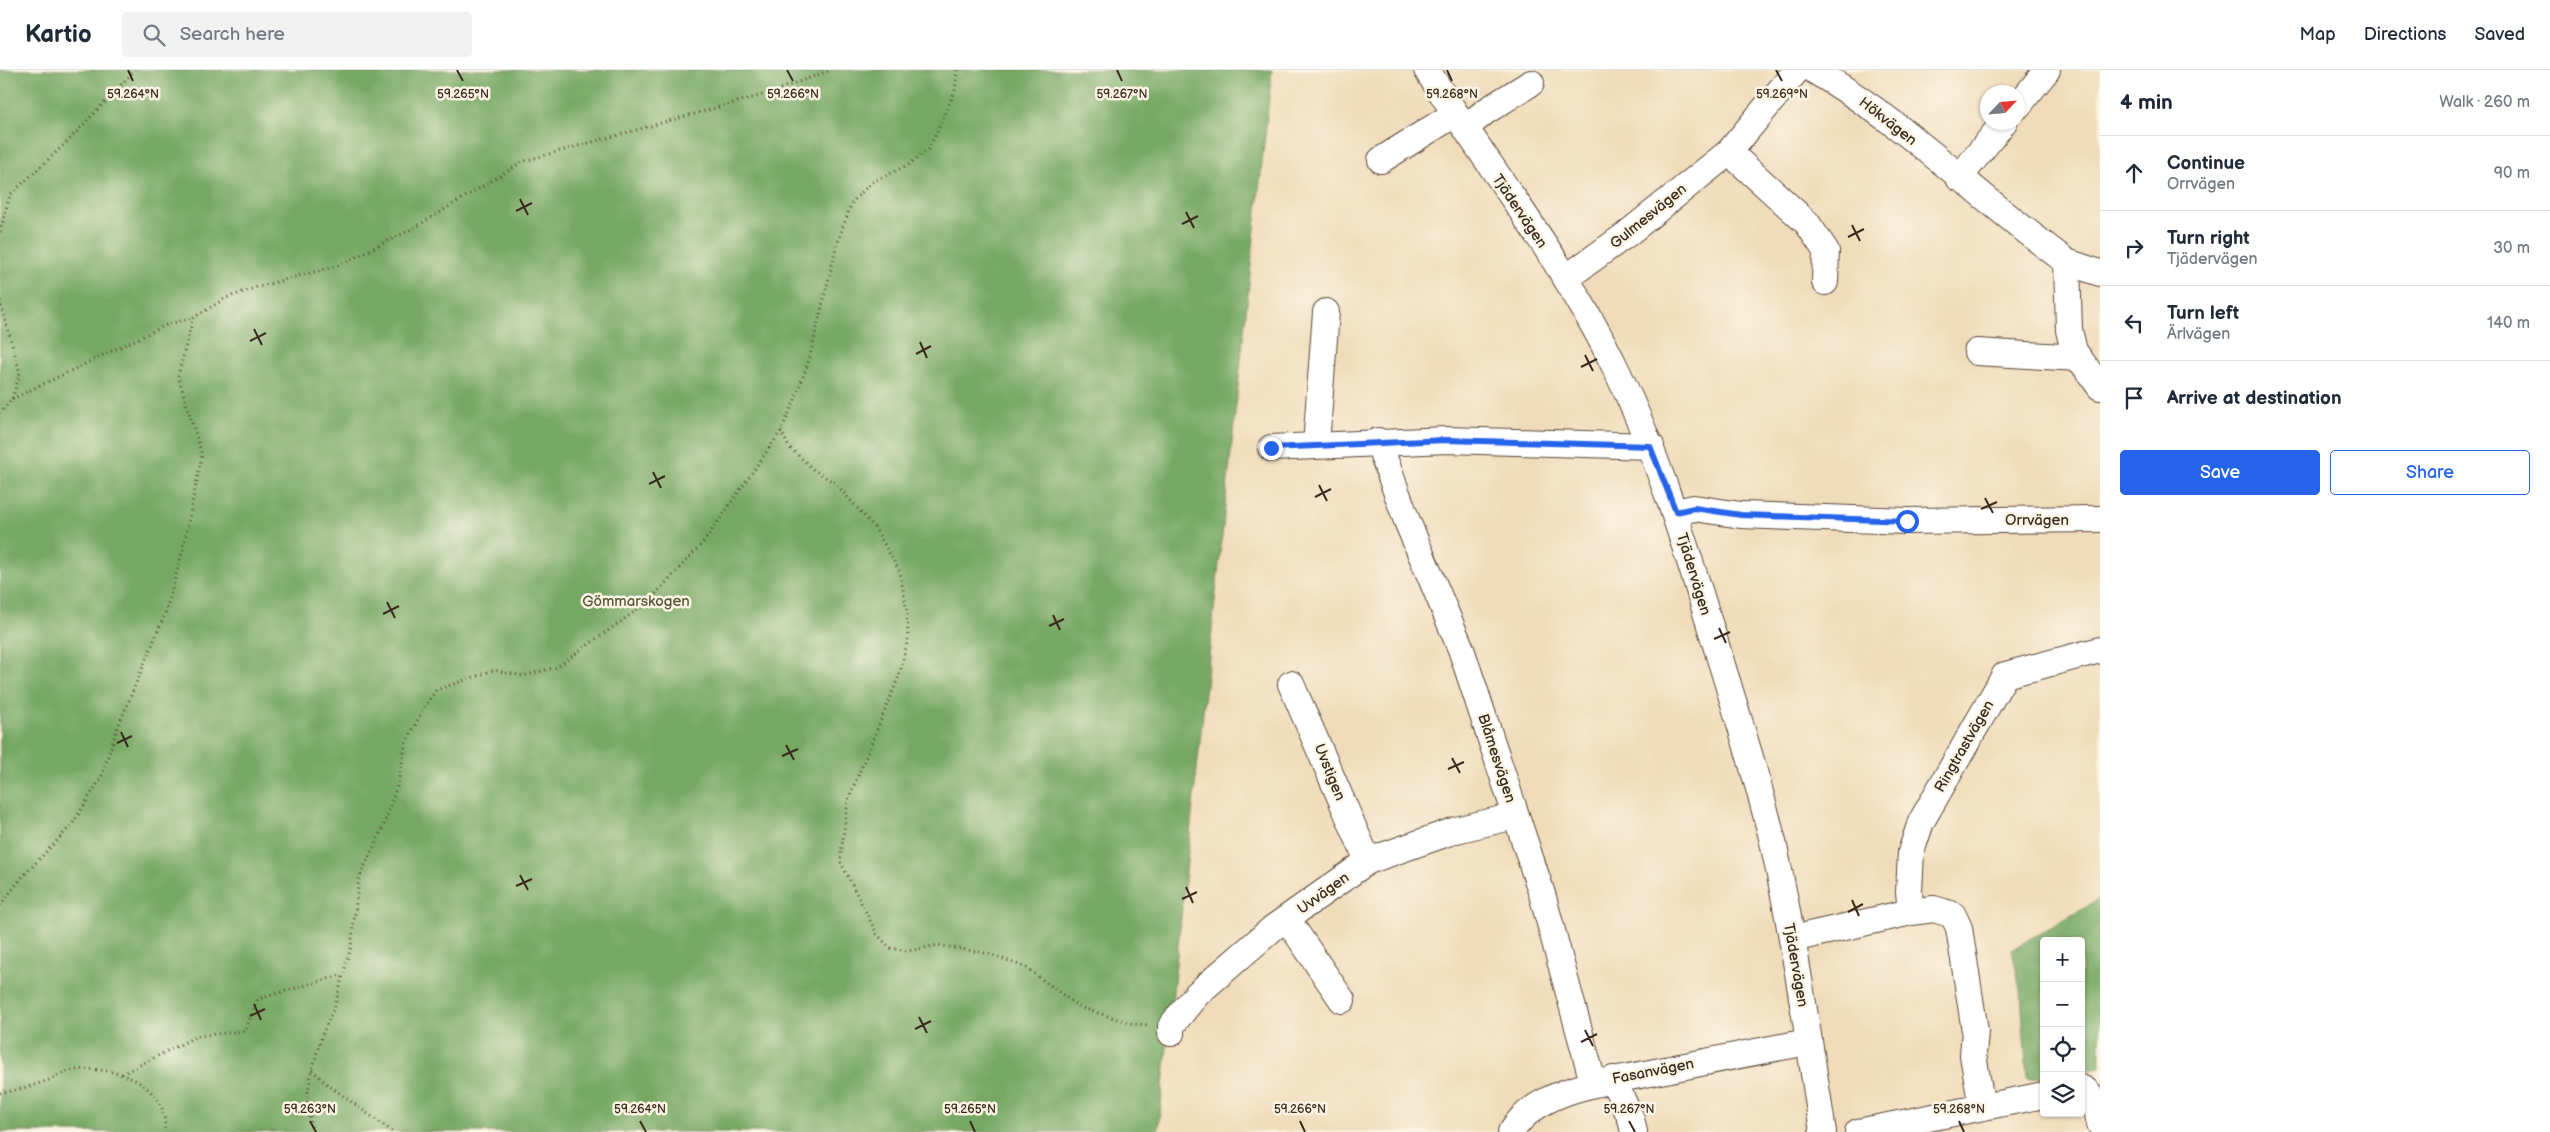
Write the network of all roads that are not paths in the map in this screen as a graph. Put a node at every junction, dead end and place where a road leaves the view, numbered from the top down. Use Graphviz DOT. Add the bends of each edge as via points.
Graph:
graph roads {
  1 [pos="1427,70"];
  2 [pos="1797,70"];
  3 [pos="1813,70"];
  4 [pos="2047,70"];
  5 [pos="1531,83"];
  6 [pos="2025,97"];
  7 [pos="1460,121"];
  8 [pos="1998,130"];
  9 [pos="1729,152"];
  10 [pos="1381,160"];
  11 [pos="1959,178"];
  12 [pos="2066,262"];
  13 [pos="2100,273"];
  14 [pos="1566,278"];
  15 [pos="1825,282"];
  16 [pos="1326,312"];
  17 [pos="1977,352"];
  18 [pos="2079,358"];
  19 [pos="2100,387"];
  20 [pos="1378,441"];
  21 [pos="1316,445"];
  22 [pos="1650,446"];
  23 [pos="1271,448"];
  24 [pos="1676,512"];
  25 [pos="2100,519"];
  26 [pos="2100,650"];
  27 [pos="1292,684"];
  28 [pos="1515,816"];
  29 [pos="1368,861"];
  30 [pos="1911,912"];
  31 [pos="1287,919"];
  32 [pos="1792,939"];
  33 [pos="1342,1000"];
  34 [pos="1171,1030"];
  35 [pos="1809,1042"];
  36 [pos="1603,1081"];
  37 [pos="2085,1090"];
  38 [pos="2040,1096"];
  39 [pos="1982,1107"];
  40 [pos="2100,1124"];
  41 [pos="1511,1132"];
  42 [pos="1634,1132"];
  43 [pos="1823,1132"];
  44 [pos="1858,1132"];
  1 -- 7 [label="street, Tjädervägen"];
  2 -- 9 [label="street, Gulmesvägen"];
  3 -- 11 [label="street, Hökvägen" via="1845,88"];
  4 -- 6 [label="street"];
  5 -- 7 [label="street" via="1486,111"];
  7 -- 10 [label="street"];
  7 -- 14 [label="street, Tjädervägen"];
  8 -- 11 [label="street"];
  9 -- 14 [label="street, Gulmesvägen"];
  9 -- 15 [label="street" via="1808,223 1826,251"];
  11 -- 12 [label="street, Hökvägen"];
  12 -- 13 [label="street, Hökvägen"];
  12 -- 18 [label="street" via="2069,330"];
  14 -- 22 [label="street, Tjädervägen" via="1614,365"];
  16 -- 21 [label="street"];
  17 -- 18 [label="street"];
  18 -- 19 [label="street"];
  20 -- 21 [label="street"];
  20 -- 22 [label="street"];
  20 -- 28 [label="street, Blåmesvägen" via="1461,649"];
  21 -- 23 [label="street"];
  22 -- 24 [label="street, Tjädervägen"];
  24 -- 25 [label="street, Orrvägen" via="1694,508 1741,515 1907,521"];
  24 -- 32 [label="street, Tjädervägen" via="1760,791"];
  26 -- 30 [label="street, Ringtrastvägen" via="2005,675 1921,822 1911,852"];
  27 -- 29 [label="street, Uvstigen"];
  28 -- 29 [label="street, Uvvägen" via="1456,830"];
  28 -- 36 [label="street, Blåmesvägen"];
  29 -- 31 [label="street, Uvvägen"];
  30 -- 32 [label="street"];
  30 -- 39 [label="street" via="1934,910 1953,915 1959,928 1975,1031 1973,1055"];
  31 -- 33 [label="street"];
  31 -- 34 [label="street, Uvvägen" via="1197,994"];
  32 -- 35 [label="street, Tjädervägen"];
  35 -- 36 [label="street, Fasanvägen"];
  35 -- 43 [label="street, Tjädervägen"];
  36 -- 41 [label="street, Fasanvägen" via="1547,1101 1529,1111"];
  36 -- 42 [label="street, Blåmesvägen" via="1632,1118"];
  37 -- 40 [label="street" via="2096,1105"];
  38 -- 39 [label="street"];
  39 -- 44 [label="street"];
}
